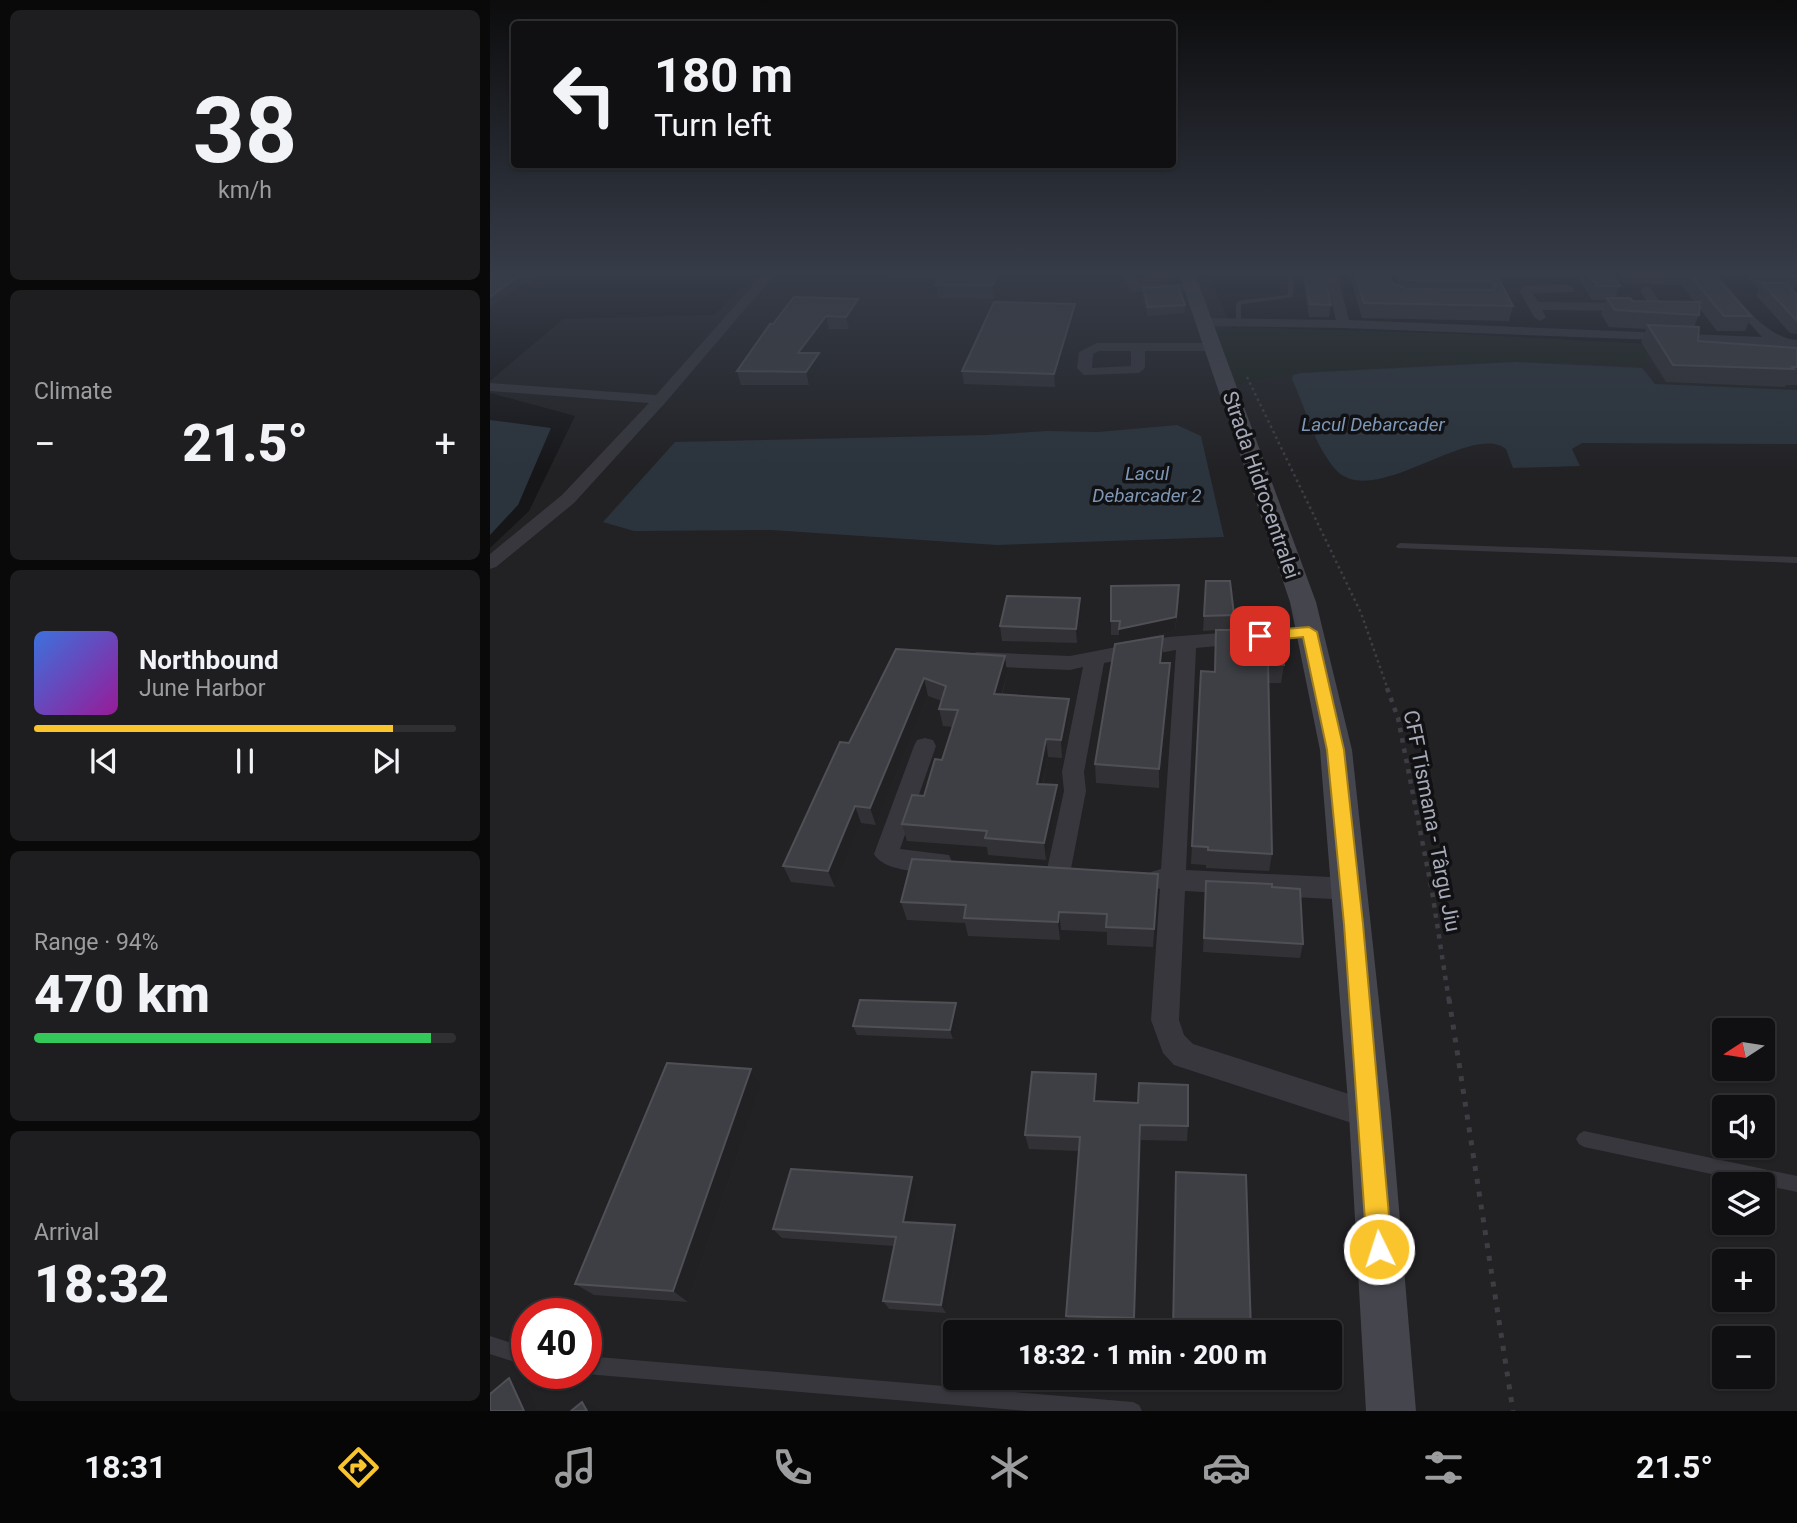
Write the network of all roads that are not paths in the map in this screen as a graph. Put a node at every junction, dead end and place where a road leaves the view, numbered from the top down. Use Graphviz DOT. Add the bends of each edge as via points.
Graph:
graph roads {
  1 [pos="712,340"];
  2 [pos="1176,340"];
  3 [pos="1209,340"];
  4 [pos="1744,340"];
  5 [pos="1793,345"];
  6 [pos="1138,347"];
  7 [pos="490,387"];
  8 [pos="660,400"];
  9 [pos="1400,546"];
  10 [pos="1797,560"];
  11 [pos="490,563"];
  12 [pos="1309,632"];
  13 [pos="1186,643"];
  14 [pos="968,659"];
  15 [pos="1095,660"];
  16 [pos="925,746"];
  17 [pos="962,864"];
  18 [pos="1030,871"];
  19 [pos="1133,878"];
  20 [pos="1172,880"];
  21 [pos="1350,890"];
  22 [pos="1370,1114"];
  23 [pos="1584,1139"];
  24 [pos="1797,1184"];
  25 [pos="490,1345"];
  26 [pos="511,1352"];
  27 [pos="602,1366"];
  28 [pos="1133,1411"];
  29 [pos="1391,1411"];
  1 -- 8 [label="street"];
  2 -- 6 [label="street"];
  3 -- 12 [label="street, Strada Hidrocentralei" via="1263,483"];
  4 -- 5 [label="street"];
  7 -- 8 [label="street"];
  8 -- 11 [label="street" via="568,499"];
  9 -- 10 [label="lane"];
  12 -- 13 [label="street"];
  12 -- 21 [label="street, Strada Hidrocentralei" via="1336,750"];
  13 -- 15 [label="street" via="1117,652"];
  13 -- 20 [label="street"];
  14 -- 15 [label="street"];
  15 -- 18 [label="street" via="1073,772 1069,874"];
  16 -- 17 [label="street" via="886,854"];
  19 -- 20 [label="street"];
  20 -- 21 [label="street"];
  20 -- 22 [label="street" via="1165,1020 1173,1043 1184,1055"];
  21 -- 22 [label="street, Strada Hidrocentralei"];
  22 -- 29 [label="street, Strada Hidrocentralei"];
  23 -- 24 [label="lane"];
  25 -- 26 [label="lane"];
  27 -- 28 [label="lane"];
}
